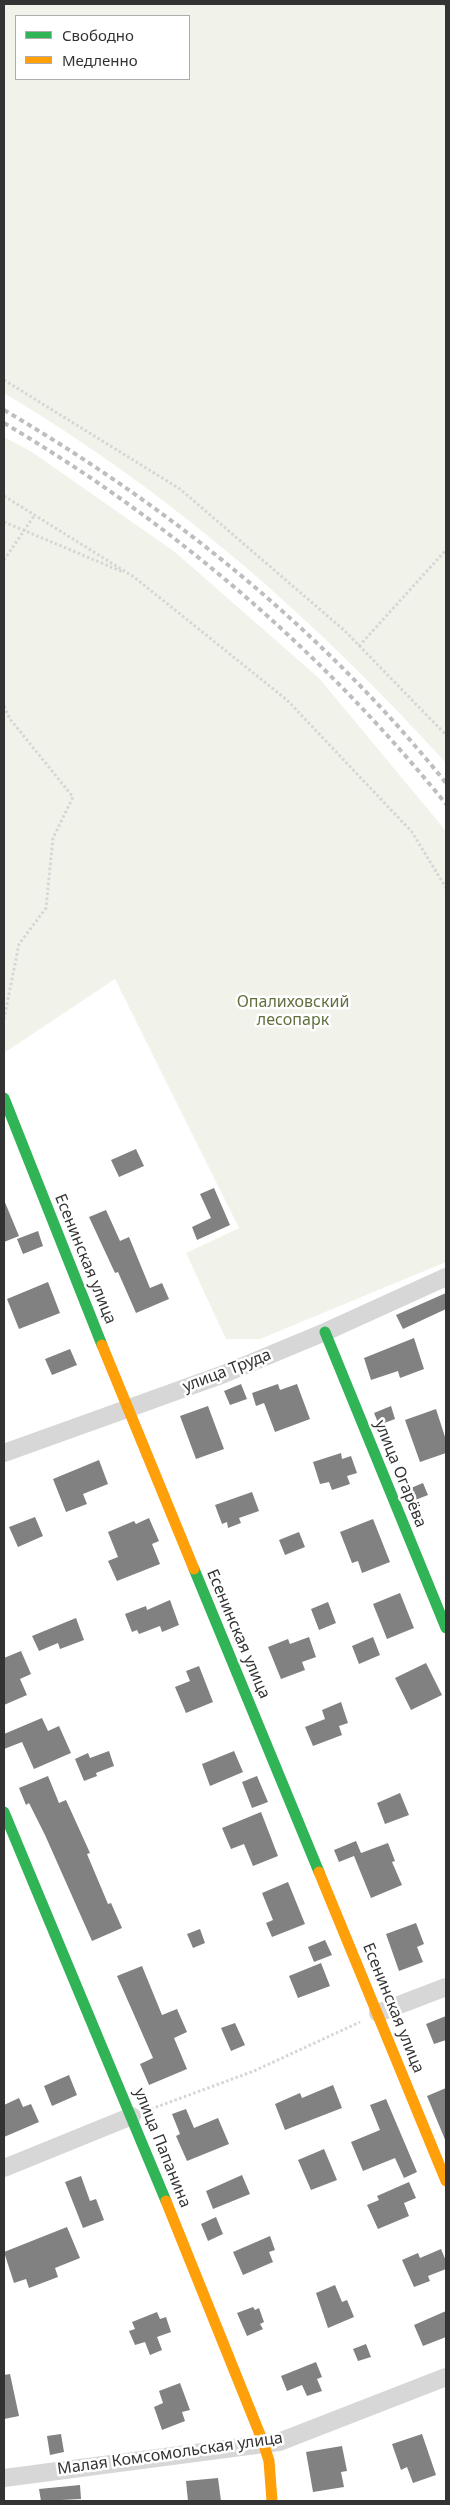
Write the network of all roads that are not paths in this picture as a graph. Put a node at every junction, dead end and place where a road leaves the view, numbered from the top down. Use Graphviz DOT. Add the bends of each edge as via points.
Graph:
graph roads {
  1 [pos="4,1098"];
  2 [pos="446,1277"];
  3 [pos="325,1332"];
  4 [pos="126,1408"];
  5 [pos="4,1453"];
  6 [pos="446,1628"];
  7 [pos="4,1812"];
  8 [pos="446,1987"];
  9 [pos="378,2013"];
  10 [pos="132,2116"];
  11 [pos="4,2168"];
  12 [pos="446,2181"];
  13 [pos="446,2377"];
  14 [pos="263,2442"];
  15 [pos="4,2478"];
  16 [pos="272,2501"];
  1 -- 4 [label="street, Есенинская улица"];
  2 -- 3 [label="street, улица Труда"];
  3 -- 4 [label="street, улица Труда" via="224,1374"];
  3 -- 6 [label="street, улица Огарёва"];
  4 -- 5 [label="street, улица Труда"];
  4 -- 9 [label="street, Есенинская улица"];
  7 -- 10 [label="street, улица Папанина"];
  8 -- 9 [label="street"];
  9 -- 12 [label="street, Есенинская улица"];
  10 -- 11 [label="street"];
  10 -- 14 [label="street, улица Папанина"];
  13 -- 14 [label="street, Малая Комсомольская улица" via="280,2442"];
  14 -- 15 [label="street, Малая Комсомольская улица"];
  14 -- 16 [label="street, улица Папанина" via="269,2460"];
}
